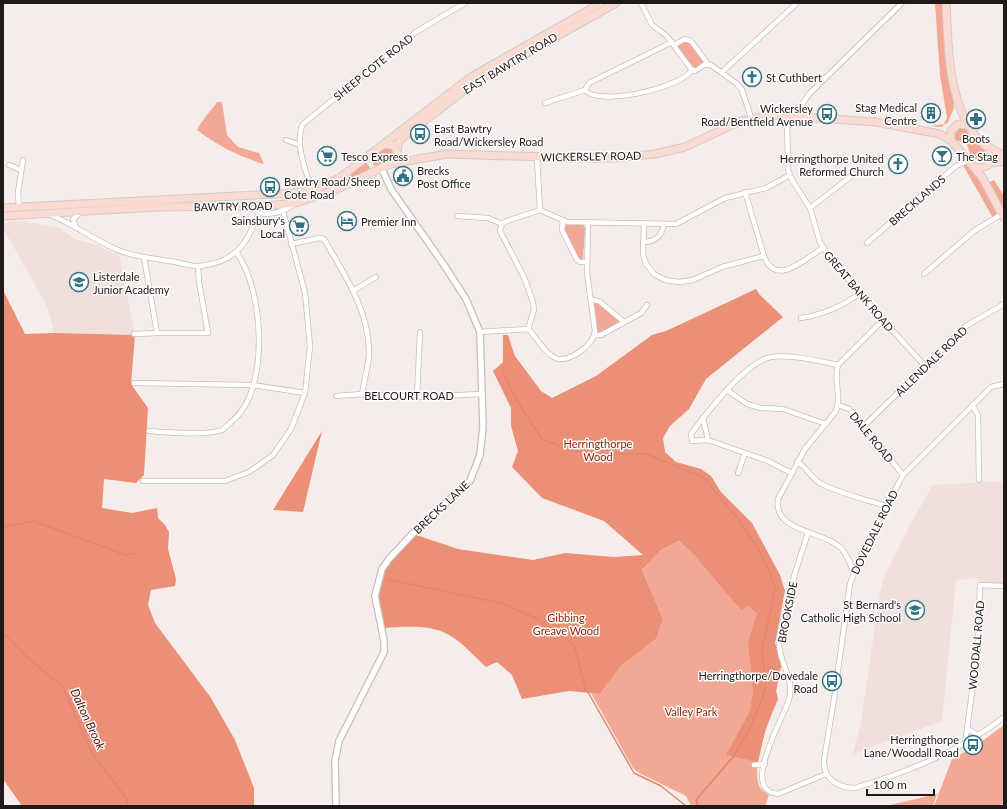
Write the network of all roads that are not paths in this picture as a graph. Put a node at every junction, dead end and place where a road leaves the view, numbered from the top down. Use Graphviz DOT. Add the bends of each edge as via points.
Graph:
graph roads {
  1 [pos="465,3"];
  2 [pos="600,3"];
  3 [pos="616,3"];
  4 [pos="641,3"];
  5 [pos="797,3"];
  6 [pos="902,3"];
  7 [pos="946,3"];
  8 [pos="607,5"];
  9 [pos="673,44"];
  10 [pos="708,64"];
  11 [pos="692,70"];
  12 [pos="722,72"];
  13 [pos="585,90"];
  14 [pos="545,103"];
  15 [pos="959,110"];
  16 [pos="787,117"];
  17 [pos="802,117"];
  18 [pos="751,118"];
  19 [pos="968,125"];
  20 [pos="954,127"];
  21 [pos="940,134"];
  22 [pos="286,140"];
  23 [pos="951,141"];
  24 [pos="300,144"];
  25 [pos="384,144"];
  26 [pos="989,147"];
  27 [pos="398,152"];
  28 [pos="1004,156"];
  29 [pos="424,157"];
  30 [pos="537,158"];
  31 [pos="366,159"];
  32 [pos="23,160"];
  33 [pos="970,161"];
  34 [pos="1004,162"];
  35 [pos="390,164"];
  36 [pos="988,164"];
  37 [pos="9,165"];
  38 [pos="378,168"];
  39 [pos="21,170"];
  40 [pos="790,174"];
  41 [pos="854,174"];
  42 [pos="982,177"];
  43 [pos="312,190"];
  44 [pos="744,192"];
  45 [pos="247,195"];
  46 [pos="295,203"];
  47 [pos="19,207"];
  48 [pos="250,207"];
  49 [pos="3,208"];
  50 [pos="810,208"];
  51 [pos="540,210"];
  52 [pos="84,211"];
  53 [pos="283,211"];
  54 [pos="45,213"];
  55 [pos="259,213"];
  56 [pos="3,216"];
  57 [pos="457,216"];
  58 [pos="464,216"];
  59 [pos="1003,216"];
  60 [pos="563,220"];
  61 [pos="588,222"];
  62 [pos="463,223"];
  63 [pos="502,224"];
  64 [pos="644,224"];
  65 [pos="664,224"];
  66 [pos="79,231"];
  67 [pos="643,242"];
  68 [pos="867,243"];
  69 [pos="291,244"];
  70 [pos="823,248"];
  71 [pos="236,252"];
  72 [pos="764,256"];
  73 [pos="144,257"];
  74 [pos="587,262"];
  75 [pos="198,266"];
  76 [pos="924,274"];
  77 [pos="376,277"];
  78 [pos="353,291"];
  79 [pos="860,293"];
  80 [pos="591,300"];
  81 [pos="1004,304"];
  82 [pos="647,305"];
  83 [pos="800,318"];
  84 [pos="882,320"];
  85 [pos="624,322"];
  86 [pos="528,329"];
  87 [pos="420,332"];
  88 [pos="480,332"];
  89 [pos="157,333"];
  90 [pos="208,333"];
  91 [pos="134,334"];
  92 [pos="594,335"];
  93 [pos="209,340"];
  94 [pos="838,365"];
  95 [pos="925,366"];
  96 [pos="134,383"];
  97 [pos="1004,384"];
  98 [pos="253,385"];
  99 [pos="727,390"];
  100 [pos="304,393"];
  101 [pos="362,394"];
  102 [pos="482,394"];
  103 [pos="336,396"];
  104 [pos="417,397"];
  105 [pos="838,405"];
  106 [pos="972,405"];
  107 [pos="703,418"];
  108 [pos="826,424"];
  109 [pos="864,426"];
  110 [pos="149,431"];
  111 [pos="708,440"];
  112 [pos="745,453"];
  113 [pos="797,462"];
  114 [pos="738,473"];
  115 [pos="791,473"];
  116 [pos="903,475"];
  117 [pos="979,480"];
  118 [pos="144,481"];
  119 [pos="886,506"];
  120 [pos="808,532"];
  121 [pos="853,572"];
  122 [pos="1004,586"];
  123 [pos="1004,717"];
  124 [pos="968,729"];
  125 [pos="978,735"];
  126 [pos="965,744"];
  127 [pos="765,764"];
  128 [pos="754,765"];
  129 [pos="826,774"];
  130 [pos="336,806"];
  1 -- 24 [label="street, SHEEP COTE ROAD" via="416,32 307,120 300,130"];
  2 -- 25 [label="main road, EAST BAWTRY ROAD" via="471,77"];
  3 -- 8 [label="main road, EAST BAWTRY ROAD"];
  4 -- 9 [label="street" via="652,25"];
  5 -- 12 [label="street"];
  6 -- 17 [label="street" via="809,94 803,103"];
  7 -- 15 [label="main road" via="953,86"];
  8 -- 27 [label="main road, EAST BAWTRY ROAD" via="475,82 401,139"];
  9 -- 10 [label="street" via="685,39 691,41"];
  9 -- 11 [label="street"];
  9 -- 13 [label="street" via="589,83"];
  10 -- 11 [label="street"];
  10 -- 12 [label="street"];
  11 -- 13 [label="street" via="690,75 653,91 593,96"];
  12 -- 18 [label="street" via="740,86"];
  13 -- 14 [label="street"];
  15 -- 19 [label="main road"];
  15 -- 20 [label="main road"];
  16 -- 17 [label="main road, WICKERSLEY ROAD"];
  16 -- 18 [label="main road, WICKERSLEY ROAD" via="772,115"];
  16 -- 40 [label="street, GREAT BANK ROAD"];
  17 -- 21 [label="main road, WICKERSLEY ROAD" via="876,122"];
  18 -- 30 [label="main road, WICKERSLEY ROAD" via="684,147 655,154 615,158"];
  19 -- 20 [label="main road"];
  19 -- 26 [label="main road" via="977,138"];
  20 -- 21 [label="main road"];
  20 -- 23 [label="main road" via="950,134"];
  21 -- 23 [label="main road, WICKERSLEY ROAD"];
  22 -- 24 [label="street"];
  23 -- 33 [label="main road, WICKERSLEY ROAD"];
  24 -- 43 [label="street, SHEEP COTE ROAD"];
  25 -- 27 [label="main road, WICKERSLEY ROAD" via="393,145"];
  25 -- 31 [label="main road, BAWTRY ROAD"];
  26 -- 28 [label="main road"];
  26 -- 36 [label="main road" via="992,154"];
  27 -- 29 [label="main road, WICKERSLEY ROAD" via="407,156"];
  27 -- 35 [label="main road" via="397,158"];
  29 -- 30 [label="main road, WICKERSLEY ROAD" via="452,154"];
  29 -- 35 [label="main road, WICKERSLEY ROAD"];
  30 -- 51 [label="street"];
  31 -- 38 [label="main road"];
  31 -- 43 [label="main road, BAWTRY ROAD" via="338,179"];
  32 -- 39 [label="street"];
  33 -- 36 [label="main road" via="978,168"];
  33 -- 42 [label="main road, WICKERSLEY ROAD"];
  33 -- 68 [label="street, BRECKLANDS" via="956,166"];
  34 -- 36 [label="main road"];
  35 -- 38 [label="main road, BAWTRY ROAD"];
  36 -- 42 [label="main road"];
  37 -- 39 [label="street"];
  38 -- 46 [label="main road, BAWTRY ROAD" via="334,192"];
  38 -- 88 [label="street, BRECKS LANE" via="466,299"];
  39 -- 47 [label="street"];
  40 -- 44 [label="street" via="766,188"];
  40 -- 50 [label="street, GREAT BANK ROAD"];
  41 -- 50 [label="street"];
  42 -- 59 [label="main road, WICKERSLEY ROAD"];
  43 -- 45 [label="main road, BAWTRY ROAD"];
  44 -- 65 [label="street" via="725,198 676,224"];
  44 -- 72 [label="street"];
  45 -- 47 [label="main road, BAWTRY ROAD"];
  45 -- 48 [label="main road" via="244,202"];
  46 -- 48 [label="main road, BAWTRY ROAD"];
  46 -- 53 [label="street"];
  47 -- 49 [label="main road, BAWTRY ROAD"];
  48 -- 52 [label="main road, BAWTRY ROAD" via="163,207"];
  48 -- 55 [label="street"];
  50 -- 70 [label="street, GREAT BANK ROAD"];
  51 -- 60 [label="street"];
  51 -- 63 [label="street" via="507,220"];
  52 -- 54 [label="main road, BAWTRY ROAD"];
  52 -- 66 [label="street" via="73,219"];
  53 -- 55 [label="street"];
  53 -- 69 [label="street"];
  54 -- 56 [label="main road, BAWTRY ROAD"];
  54 -- 66 [label="street" via="67,222"];
  55 -- 71 [label="street" via="245,243"];
  57 -- 58 [label="street"];
  58 -- 62 [label="street"];
  58 -- 63 [label="street" via="488,218"];
  59 -- 76 [label="street" via="974,231"];
  60 -- 61 [label="street"];
  60 -- 74 [label="street" via="562,230 577,260"];
  61 -- 64 [label="street"];
  61 -- 74 [label="street"];
  63 -- 86 [label="street" via="501,234 524,277 533,302 534,310"];
  64 -- 65 [label="street"];
  64 -- 67 [label="street"];
  65 -- 67 [label="street" via="662,232 655,240"];
  66 -- 73 [label="street" via="119,250"];
  67 -- 72 [label="street" via="644,259 649,270 658,277 672,282 693,280 727,265"];
  69 -- 78 [label="street" via="324,239"];
  69 -- 100 [label="street" via="305,293 310,346"];
  70 -- 72 [label="street" via="781,272 771,268"];
  70 -- 79 [label="street, GREAT BANK ROAD"];
  71 -- 75 [label="street" via="220,261"];
  71 -- 98 [label="street" via="244,262 258,313 260,343"];
  73 -- 75 [label="street"];
  73 -- 89 [label="street"];
  74 -- 80 [label="street"];
  75 -- 90 [label="street"];
  77 -- 78 [label="street"];
  78 -- 101 [label="street" via="368,328 369,353"];
  79 -- 83 [label="street" via="824,312"];
  79 -- 84 [label="street, GREAT BANK ROAD"];
  80 -- 85 [label="street" via="599,301"];
  80 -- 92 [label="street"];
  81 -- 95 [label="street, ALLENDALE ROAD" via="966,326"];
  82 -- 85 [label="street" via="643,311"];
  84 -- 94 [label="street"];
  84 -- 95 [label="street, GREAT BANK ROAD"];
  85 -- 92 [label="street" via="600,335"];
  86 -- 88 [label="street"];
  86 -- 92 [label="street" via="548,354 557,359 568,359 576,355 586,347"];
  87 -- 104 [label="street"];
  88 -- 102 [label="street, BRECKS LANE"];
  89 -- 90 [label="street"];
  89 -- 91 [label="street"];
  90 -- 93 [label="street"];
  94 -- 99 [label="street" via="770,357 753,366"];
  94 -- 105 [label="street"];
  95 -- 109 [label="street, ALLENDALE ROAD"];
  96 -- 98 [label="street"];
  97 -- 106 [label="street, DOVEDALE ROAD" via="991,387"];
  98 -- 100 [label="street"];
  98 -- 110 [label="street" via="247,402 237,418 222,430"];
  99 -- 107 [label="street"];
  99 -- 108 [label="street" via="747,404 761,408 783,409"];
  100 -- 118 [label="street" via="291,429 273,455 249,472 225,481"];
  101 -- 103 [label="street, BELCOURT ROAD"];
  101 -- 104 [label="street, BELCOURT ROAD"];
  102 -- 104 [label="street, BELCOURT ROAD"];
  102 -- 130 [label="street, BRECKS LANE" via="482,441 470,481 439,508 389,559 378,580 375,596 384,652 339,741 335,761"];
  105 -- 108 [label="street"];
  105 -- 109 [label="street, DALE ROAD" via="849,409"];
  106 -- 116 [label="street, DOVEDALE ROAD"];
  106 -- 117 [label="street" via="978,414"];
  107 -- 111 [label="street"];
  107 -- 111 [label="street" via="690,439"];
  108 -- 113 [label="street"];
  109 -- 116 [label="street, DALE ROAD"];
  111 -- 112 [label="street"];
  112 -- 114 [label="street"];
  112 -- 115 [label="street"];
  113 -- 115 [label="street"];
  113 -- 119 [label="street" via="822,484"];
  115 -- 120 [label="street" via="777,504 789,522"];
  116 -- 119 [label="street, DOVEDALE ROAD"];
  119 -- 121 [label="street, DOVEDALE ROAD"];
  120 -- 121 [label="street" via="840,547"];
  120 -- 127 [label="street, BROOKSIDE" via="792,580 779,641 790,683 790,695 772,737"];
  121 -- 129 [label="street, DOVEDALE ROAD" via="824,760"];
  122 -- 124 [label="street, WOODALL ROAD" via="980,585 979,628"];
  123 -- 125 [label="street"];
  124 -- 125 [label="street"];
  124 -- 126 [label="street, WOODALL ROAD"];
  125 -- 126 [label="street"];
  126 -- 129 [label="street" via="938,757 855,788 838,785"];
  127 -- 128 [label="street"];
  127 -- 129 [label="street, BROOKSIDE" via="763,784 773,793 784,792"];
}
